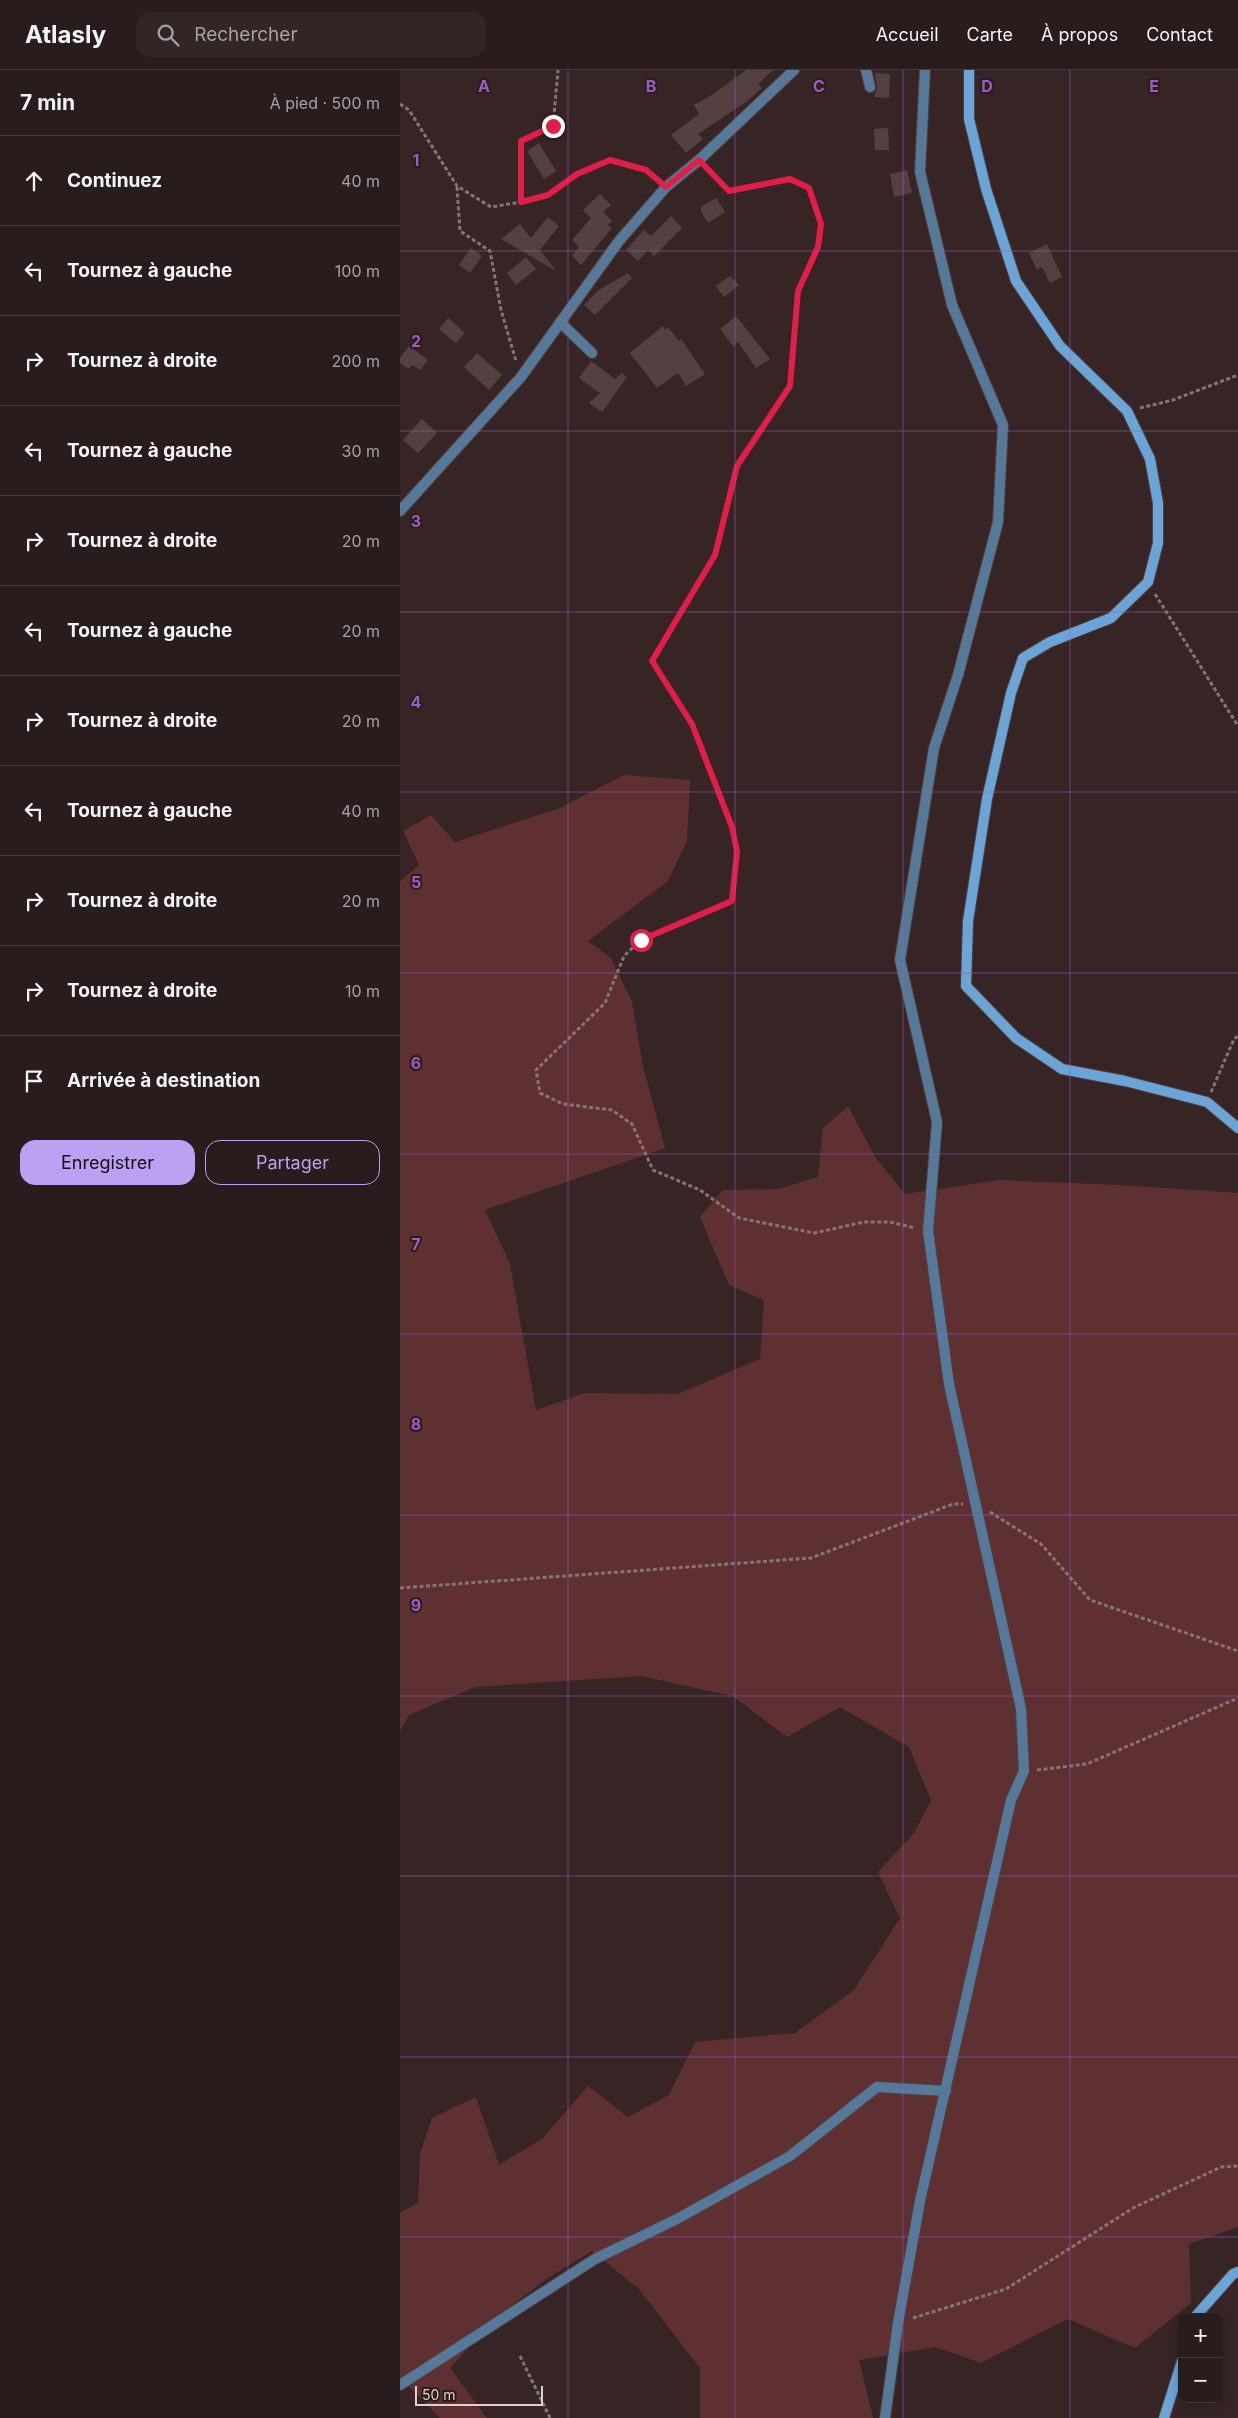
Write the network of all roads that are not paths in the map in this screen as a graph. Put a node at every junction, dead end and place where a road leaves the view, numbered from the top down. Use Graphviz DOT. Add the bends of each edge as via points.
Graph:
graph roads {
  1 [pos="794,70"];
  2 [pos="866,70"];
  3 [pos="925,70"];
  4 [pos="970,70"];
  5 [pos="870,87"];
  6 [pos="560,322"];
  7 [pos="592,353"];
  8 [pos="400,511"];
  9 [pos="1238,1128"];
  10 [pos="946,2091"];
  11 [pos="1238,2272"];
  12 [pos="1198,2313"];
  13 [pos="1178,2374"];
  14 [pos="400,2385"];
  15 [pos="885,2418"];
  16 [pos="1164,2418"];
  1 -- 6 [label="street" via="666,187 619,241"];
  2 -- 5 [label="street"];
  3 -- 10 [label="street" via="920,172 952,304 1003,425 998,522 958,675 934,748 900,960 937,1122 928,1231 949,1384 1021,1709 1024,1771 1011,1800"];
  4 -- 9 [label="street" via="969,119 986,189 1016,281 1060,346 1127,411 1150,459 1158,503 1158,543 1148,582 1111,618 1050,642 1023,658 1011,693 987,799 968,921 966,986 1016,1038 1062,1070 1125,1081 1207,1102"];
  6 -- 7 [label="street"];
  6 -- 8 [label="street" via="521,377"];
  10 -- 14 [label="street" via="877,2087 790,2156 677,2219 595,2259"];
  10 -- 15 [label="street" via="920,2201"];
  11 -- 12 [label="street" via="1232,2274"];
  13 -- 16 [label="street"];
}
